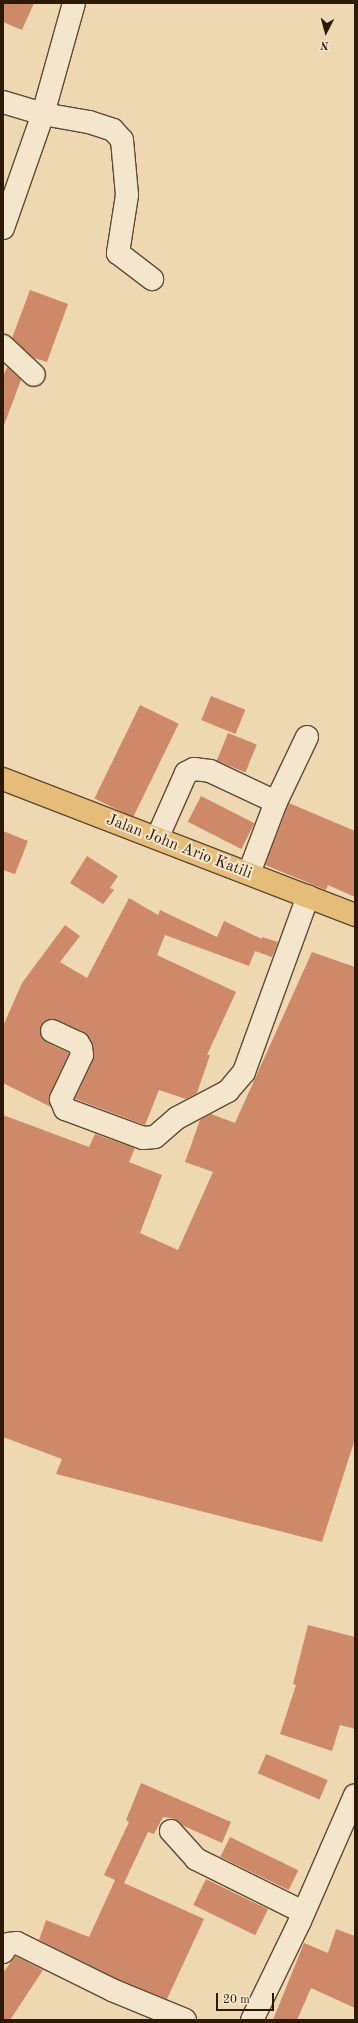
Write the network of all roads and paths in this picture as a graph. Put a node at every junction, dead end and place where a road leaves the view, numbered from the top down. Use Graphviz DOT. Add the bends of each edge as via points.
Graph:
graph roads {
  1 [pos="74,3"];
  2 [pos="3,102"];
  3 [pos="43,114"];
  4 [pos="3,228"];
  5 [pos="152,279"];
  6 [pos="3,346"];
  7 [pos="34,375"];
  8 [pos="307,737"];
  9 [pos="3,779"];
  10 [pos="276,802"];
  11 [pos="160,839"];
  12 [pos="249,873"];
  13 [pos="308,896"];
  14 [pos="355,915"];
  15 [pos="52,1031"];
  16 [pos="355,1795"];
  17 [pos="171,1831"];
  18 [pos="303,1912"];
  19 [pos="3,1952"];
  20 [pos="185,2020"];
  21 [pos="252,2020"];
  1 -- 3 [label="street"];
  2 -- 3 [label="street"];
  3 -- 4 [label="street"];
  3 -- 5 [label="street" via="89,122 113,130 122,140 127,195 118,253"];
  6 -- 7 [label="street"];
  8 -- 10 [label="street"];
  9 -- 11 [label="main road, Jalan John Ario Katili"];
  10 -- 11 [label="street" via="210,771 194,769 186,772 159,834"];
  10 -- 12 [label="street"];
  11 -- 12 [label="main road, Jalan John Ario Katili"];
  12 -- 13 [label="main road, Jalan John Ario Katili"];
  13 -- 14 [label="main road, Jalan John Ario Katili"];
  13 -- 15 [label="street" via="244,1072 228,1091 177,1118 155,1137 143,1138 65,1109 61,1099 82,1055 81,1048 78,1043"];
  16 -- 18 [label="street"];
  17 -- 18 [label="street" via="196,1860"];
  18 -- 21 [label="street"];
  19 -- 20 [label="street" via="8,1944 18,1943 112,1990"];
}
